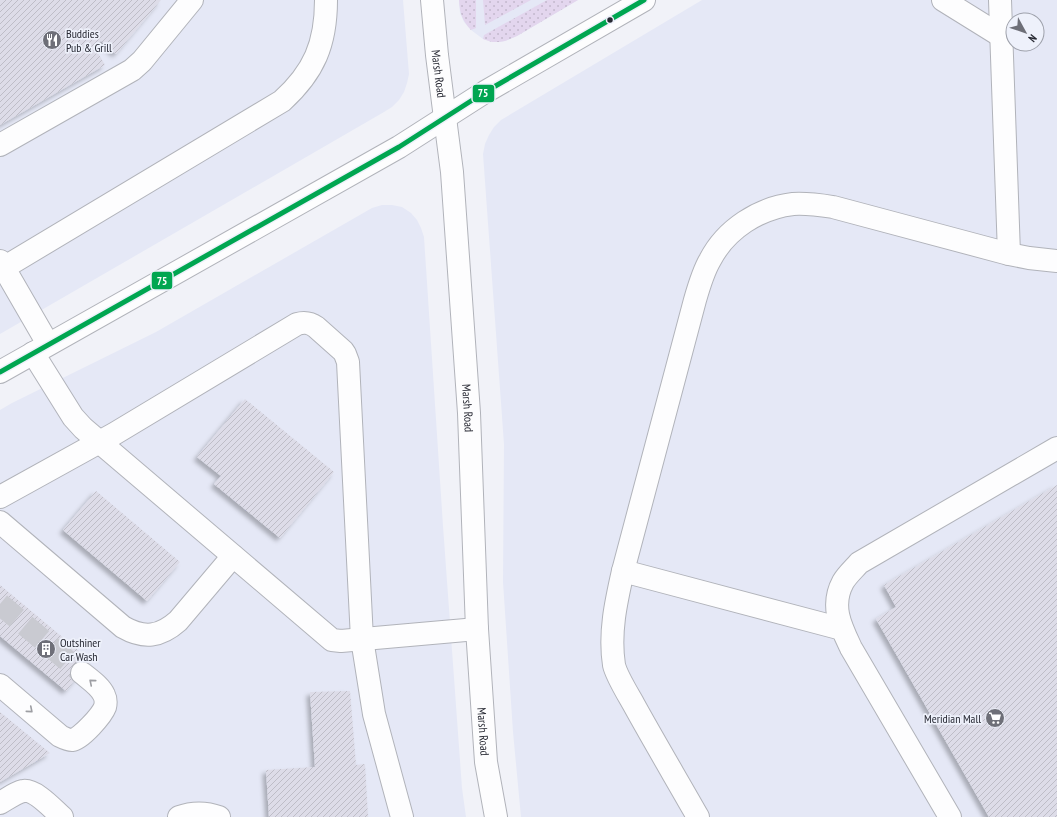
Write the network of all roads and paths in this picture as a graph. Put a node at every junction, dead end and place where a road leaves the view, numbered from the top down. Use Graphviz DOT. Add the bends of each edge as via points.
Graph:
graph roads {
  1 [pos="192,0"];
  2 [pos="326,0"];
  3 [pos="432,0"];
  4 [pos="943,0"];
  5 [pos="1000,0"];
  6 [pos="633,3"];
  7 [pos="1001,36"];
  8 [pos="445,118"];
  9 [pos="0,145"];
  10 [pos="1009,254"];
  11 [pos="1057,261"];
  12 [pos="1,266"];
  13 [pos="40,349"];
  14 [pos="0,372"];
  15 [pos="99,442"];
  16 [pos="1057,448"];
  17 [pos="0,497"];
  18 [pos="0,522"];
  19 [pos="233,556"];
  20 [pos="623,571"];
  21 [pos="477,629"];
  22 [pos="842,630"];
  23 [pos="362,639"];
  24 [pos="82,673"];
  25 [pos="0,685"];
  26 [pos="0,803"];
  27 [pos="62,817"];
  28 [pos="179,817"];
  29 [pos="219,817"];
  30 [pos="402,817"];
  31 [pos="496,817"];
  32 [pos="698,817"];
  33 [pos="950,817"];
  1 -- 9 [label="main road" via="132,70"];
  2 -- 12 [label="main road" via="324,24 312,66 304,79 282,101"];
  3 -- 8 [label="main road, Marsh Road"];
  4 -- 7 [label="main road"];
  5 -- 7 [label="main road"];
  6 -- 8 [label="main road"];
  7 -- 10 [label="main road"];
  8 -- 13 [label="main road" via="399,147"];
  8 -- 21 [label="main road, Marsh Road" via="452,172 469,413"];
  10 -- 11 [label="main road"];
  10 -- 20 [label="main road" via="820,205 793,204 774,208 740,224 717,247 704,270"];
  12 -- 13 [label="main road"];
  13 -- 14 [label="main road"];
  13 -- 15 [label="main road" via="73,417"];
  15 -- 17 [label="main road"];
  15 -- 19 [label="main road"];
  15 -- 23 [label="main road" via="296,324 312,323 345,354 348,362"];
  16 -- 22 [label="main road" via="860,563 843,582 840,591 837,604"];
  18 -- 19 [label="main road" via="123,627 143,634 163,632 174,624"];
  19 -- 23 [label="main road" via="332,640"];
  20 -- 22 [label="main road"];
  20 -- 32 [label="main road" via="613,624 614,667"];
  21 -- 23 [label="main road"];
  21 -- 31 [label="main road, Marsh Road" via="486,762"];
  22 -- 33 [label="main road"];
  23 -- 30 [label="main road" via="374,714"];
  25 -- 24 [label="main road, one-way" via="60,736 72,740 83,734 102,712 106,700 100,689"];
  26 -- 27 [label="main road" via="17,793 27,791 36,794"];
  28 -- 29 [label="main road" via="201,812"];
}
